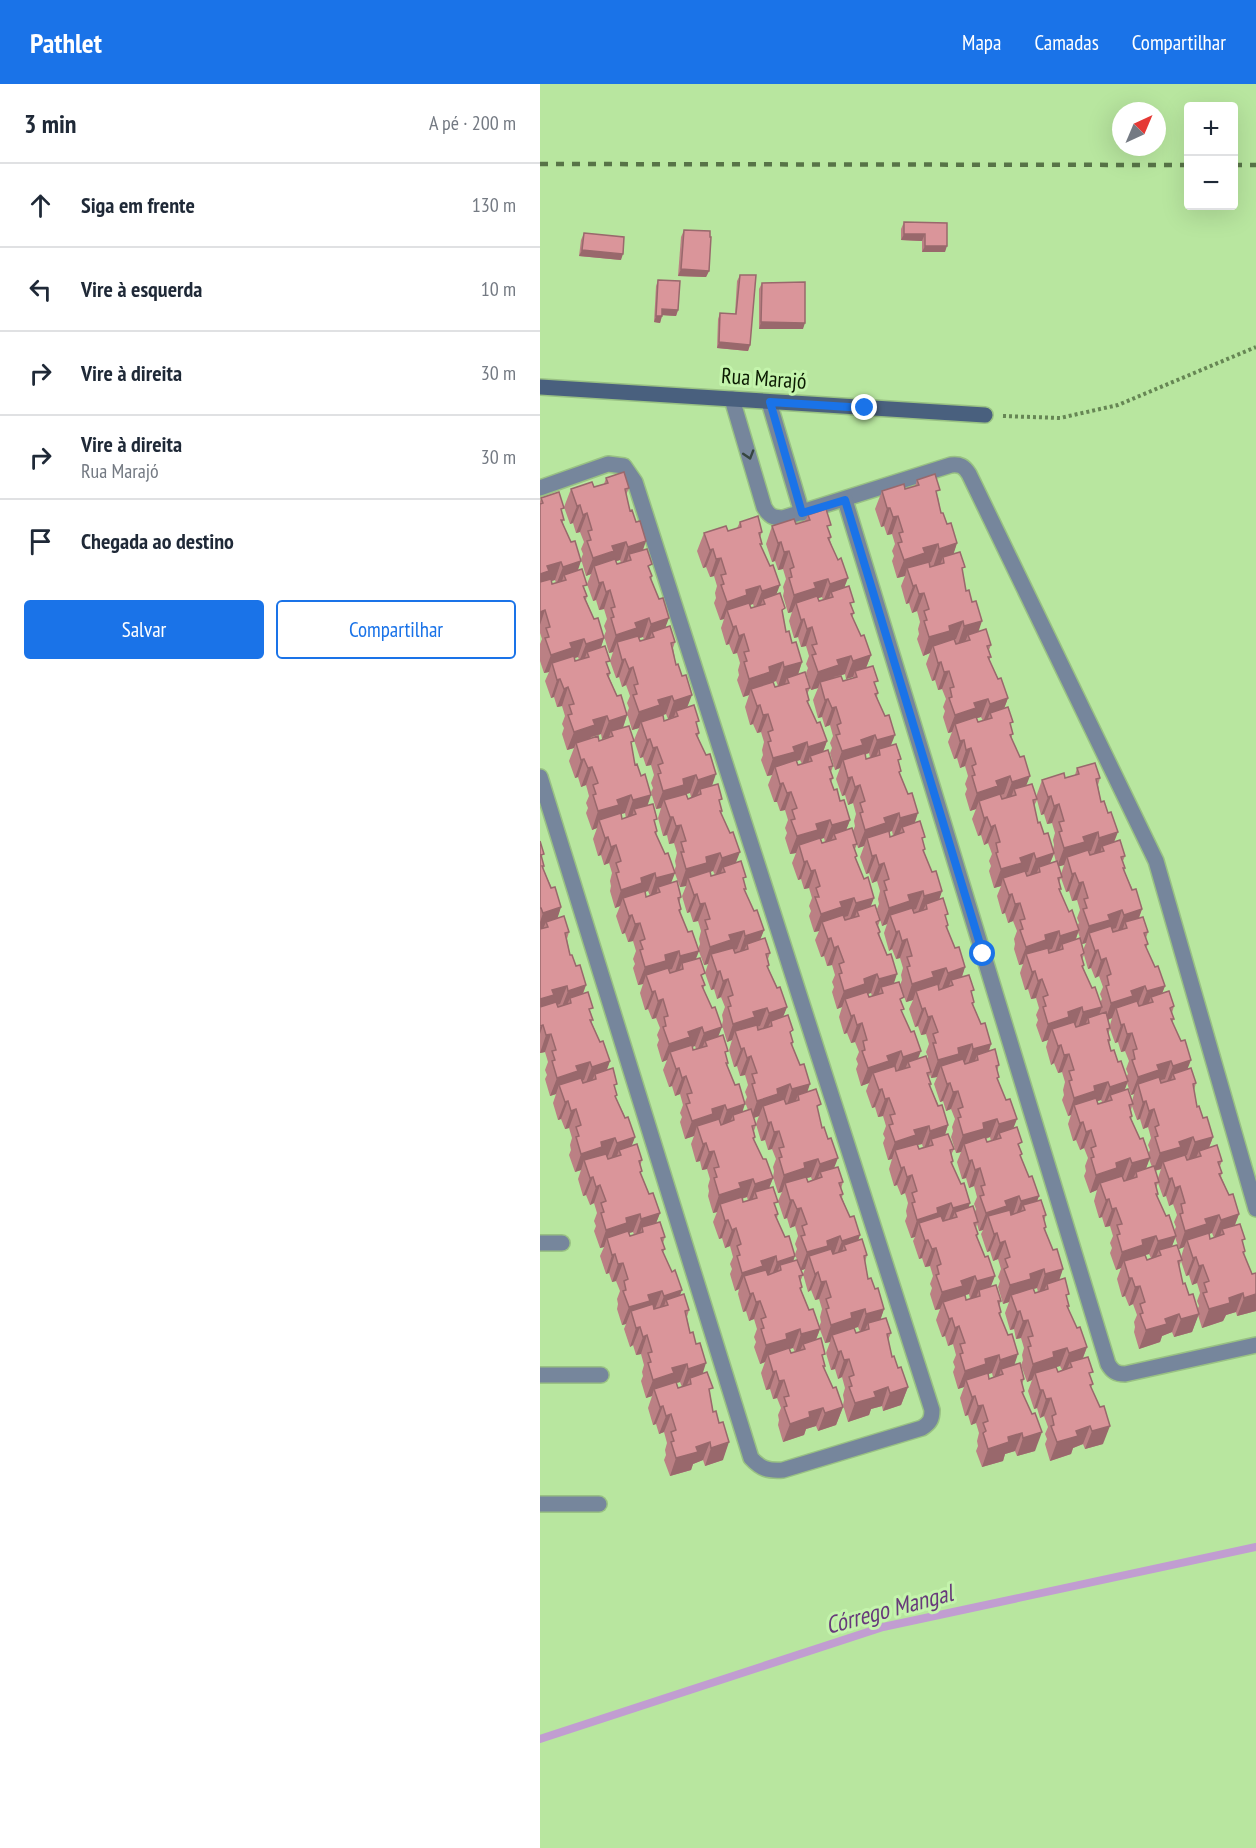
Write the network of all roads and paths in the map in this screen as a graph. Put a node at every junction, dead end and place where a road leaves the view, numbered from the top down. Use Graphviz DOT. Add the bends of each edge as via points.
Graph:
graph roads {
  1 [pos="1256,346"];
  2 [pos="540,387"];
  3 [pos="732,399"];
  4 [pos="770,402"];
  5 [pos="985,415"];
  6 [pos="1000,416"];
  7 [pos="540,488"];
  8 [pos="845,500"];
  9 [pos="802,513"];
  10 [pos="540,777"];
  11 [pos="1256,1209"];
  12 [pos="540,1243"];
  13 [pos="562,1243"];
  14 [pos="1256,1345"];
  15 [pos="540,1375"];
  16 [pos="601,1375"];
  17 [pos="540,1504"];
  18 [pos="599,1504"];
  1 -- 6 [label="path" via="1118,405 1060,418"];
  2 -- 3 [label="street, Rua Marajó"];
  3 -- 4 [label="street, Rua Marajó"];
  3 -- 9 [label="street, one-way" via="768,514 775,518"];
  4 -- 5 [label="street, Rua Marajó"];
  4 -- 9 [label="street"];
  7 -- 10 [label="street" via="608,464 624,466 635,482 932,1410 932,1417 922,1428 783,1470 759,1468 751,1458"];
  8 -- 9 [label="street"];
  8 -- 11 [label="street" via="951,465 958,464 969,474 1156,861"];
  8 -- 14 [label="street" via="1108,1364 1118,1374 1125,1374"];
  12 -- 13 [label="street"];
  15 -- 16 [label="street"];
  17 -- 18 [label="street"];
}
